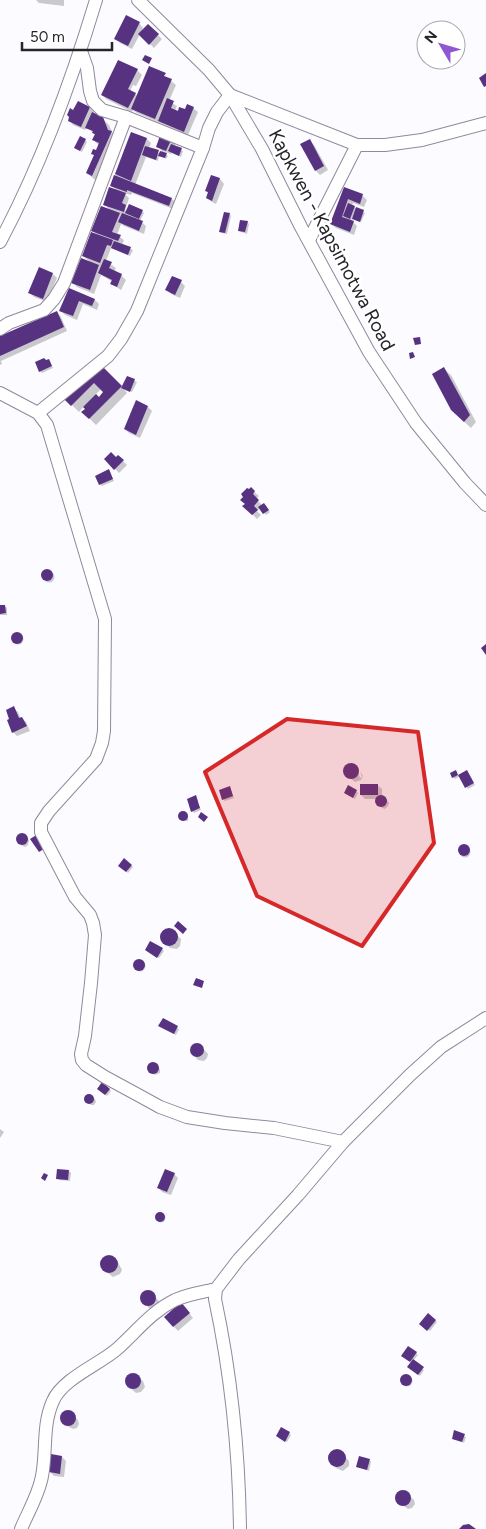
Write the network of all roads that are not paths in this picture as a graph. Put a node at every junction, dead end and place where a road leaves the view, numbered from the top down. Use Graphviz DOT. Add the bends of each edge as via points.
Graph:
graph roads {
  1 [pos="96,0"];
  2 [pos="138,0"];
  3 [pos="81,51"];
  4 [pos="230,95"];
  5 [pos="126,117"];
  6 [pos="486,123"];
  7 [pos="356,145"];
  8 [pos="203,148"];
  9 [pos="309,240"];
  10 [pos="0,242"];
  11 [pos="0,329"];
  12 [pos="0,393"];
  13 [pos="38,413"];
  14 [pos="486,504"];
  15 [pos="486,1018"];
  16 [pos="343,1142"];
  17 [pos="216,1290"];
  18 [pos="21,1529"];
  19 [pos="240,1529"];
  1 -- 3 [label="street"];
  2 -- 4 [label="street, Kapkwen - Kapsimotwa Road"];
  3 -- 5 [label="street" via="93,102 102,110"];
  3 -- 10 [label="street" via="32,177"];
  4 -- 7 [label="street"];
  4 -- 8 [label="street" via="217,112"];
  4 -- 9 [label="street, Kapkwen - Kapsimotwa Road"];
  5 -- 8 [label="street"];
  5 -- 11 [label="street" via="64,283 54,300 44,310"];
  6 -- 7 [label="street" via="422,140"];
  7 -- 9 [label="street"];
  8 -- 13 [label="street" via="140,302 121,339 108,356"];
  9 -- 14 [label="street, Kapkwen - Kapsimotwa Road" via="369,352 416,423"];
  12 -- 13 [label="street"];
  13 -- 16 [label="street" via="52,437 105,619 102,743 96,758 41,823 41,832 75,897 93,923 95,935 82,1060 86,1066 153,1104 188,1116"];
  15 -- 16 [label="street" via="441,1047"];
  16 -- 17 [label="street" via="239,1259"];
  17 -- 18 [label="street" via="176,1300 160,1309 117,1349 60,1391 53,1400 45,1431 42,1477"];
  17 -- 19 [label="street" via="230,1388"];
}
